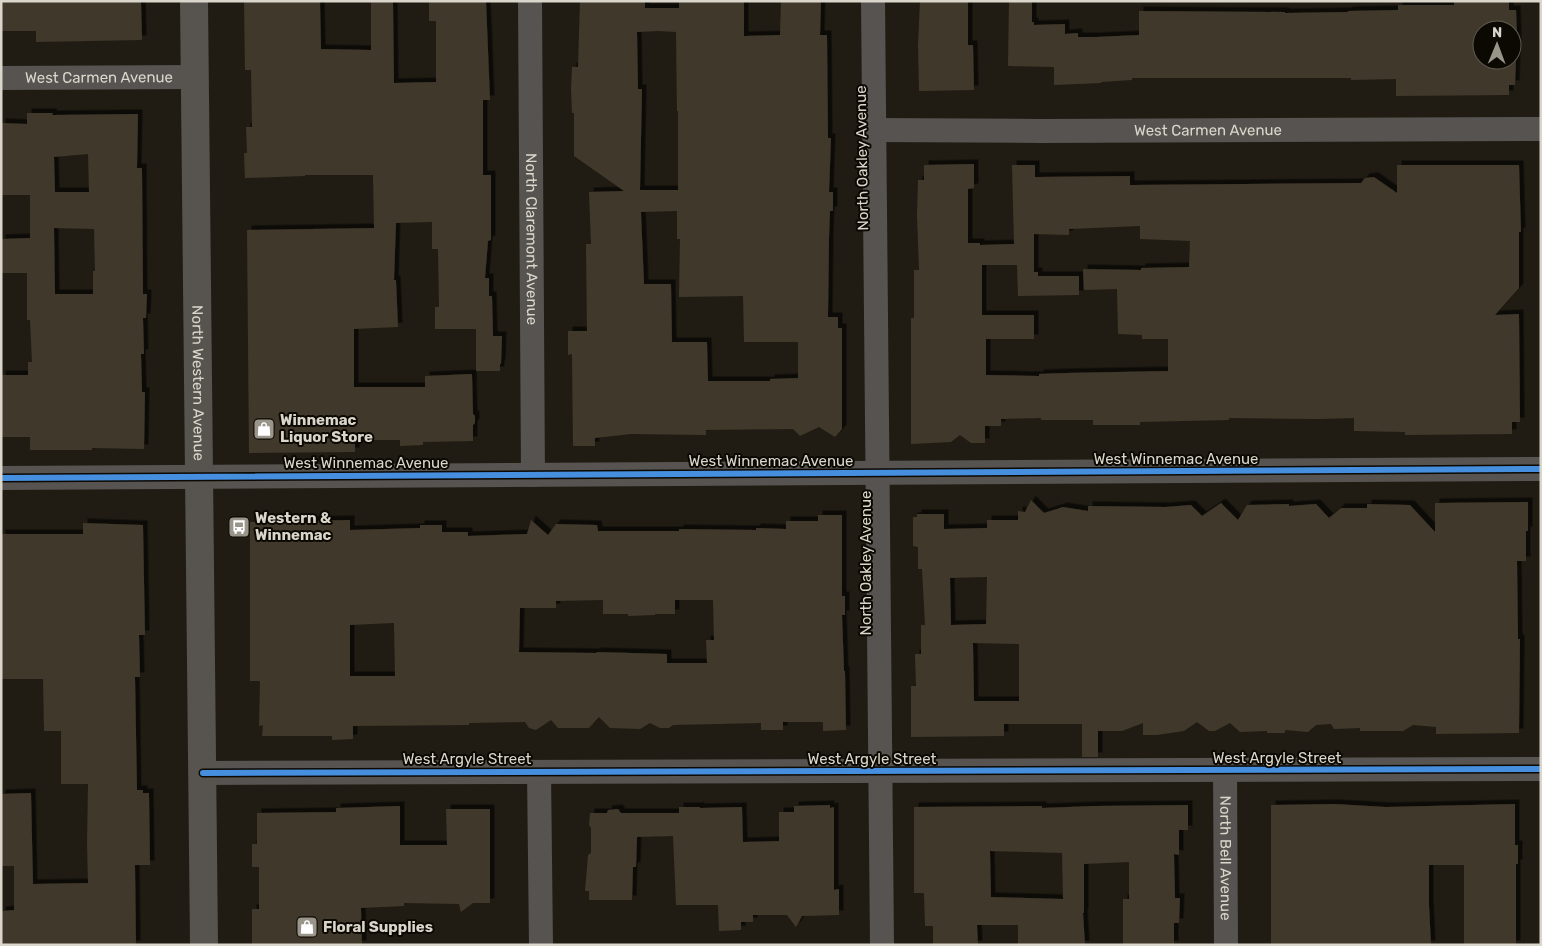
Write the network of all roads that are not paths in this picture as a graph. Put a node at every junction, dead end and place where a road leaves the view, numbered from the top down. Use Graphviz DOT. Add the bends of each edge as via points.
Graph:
graph roads {
  1 [pos="194,1"];
  2 [pos="530,1"];
  3 [pos="873,1"];
  4 [pos="195,77"];
  5 [pos="1,78"];
  6 [pos="1541,129"];
  7 [pos="874,130"];
  8 [pos="1541,470"];
  9 [pos="878,473"];
  10 [pos="534,475"];
  11 [pos="200,476"];
  12 [pos="1,478"];
  13 [pos="1225,770"];
  14 [pos="1541,770"];
  15 [pos="880,771"];
  16 [pos="540,772"];
  17 [pos="203,773"];
  18 [pos="204,945"];
  19 [pos="541,945"];
  20 [pos="882,945"];
  21 [pos="1226,945"];
  1 -- 4 [label="main road, North Western Avenue"];
  2 -- 10 [label="street, North Claremont Avenue"];
  3 -- 7 [label="street, North Oakley Avenue"];
  4 -- 5 [label="street, West Carmen Avenue"];
  4 -- 11 [label="main road, North Western Avenue"];
  6 -- 7 [label="street, West Carmen Avenue"];
  7 -- 9 [label="street, North Oakley Avenue"];
  8 -- 9 [label="street, West Winnemac Avenue"];
  9 -- 10 [label="street, West Winnemac Avenue"];
  9 -- 15 [label="street, North Oakley Avenue"];
  10 -- 11 [label="street, West Winnemac Avenue"];
  11 -- 12 [label="street, West Winnemac Avenue"];
  11 -- 17 [label="main road, North Western Avenue"];
  13 -- 14 [label="street, West Argyle Street"];
  13 -- 15 [label="street, West Argyle Street"];
  13 -- 21 [label="street, North Bell Avenue"];
  15 -- 16 [label="street, West Argyle Street"];
  15 -- 20 [label="street, North Oakley Avenue"];
  16 -- 17 [label="street, West Argyle Street"];
  16 -- 19 [label="street"];
  17 -- 18 [label="main road, North Western Avenue"];
}
